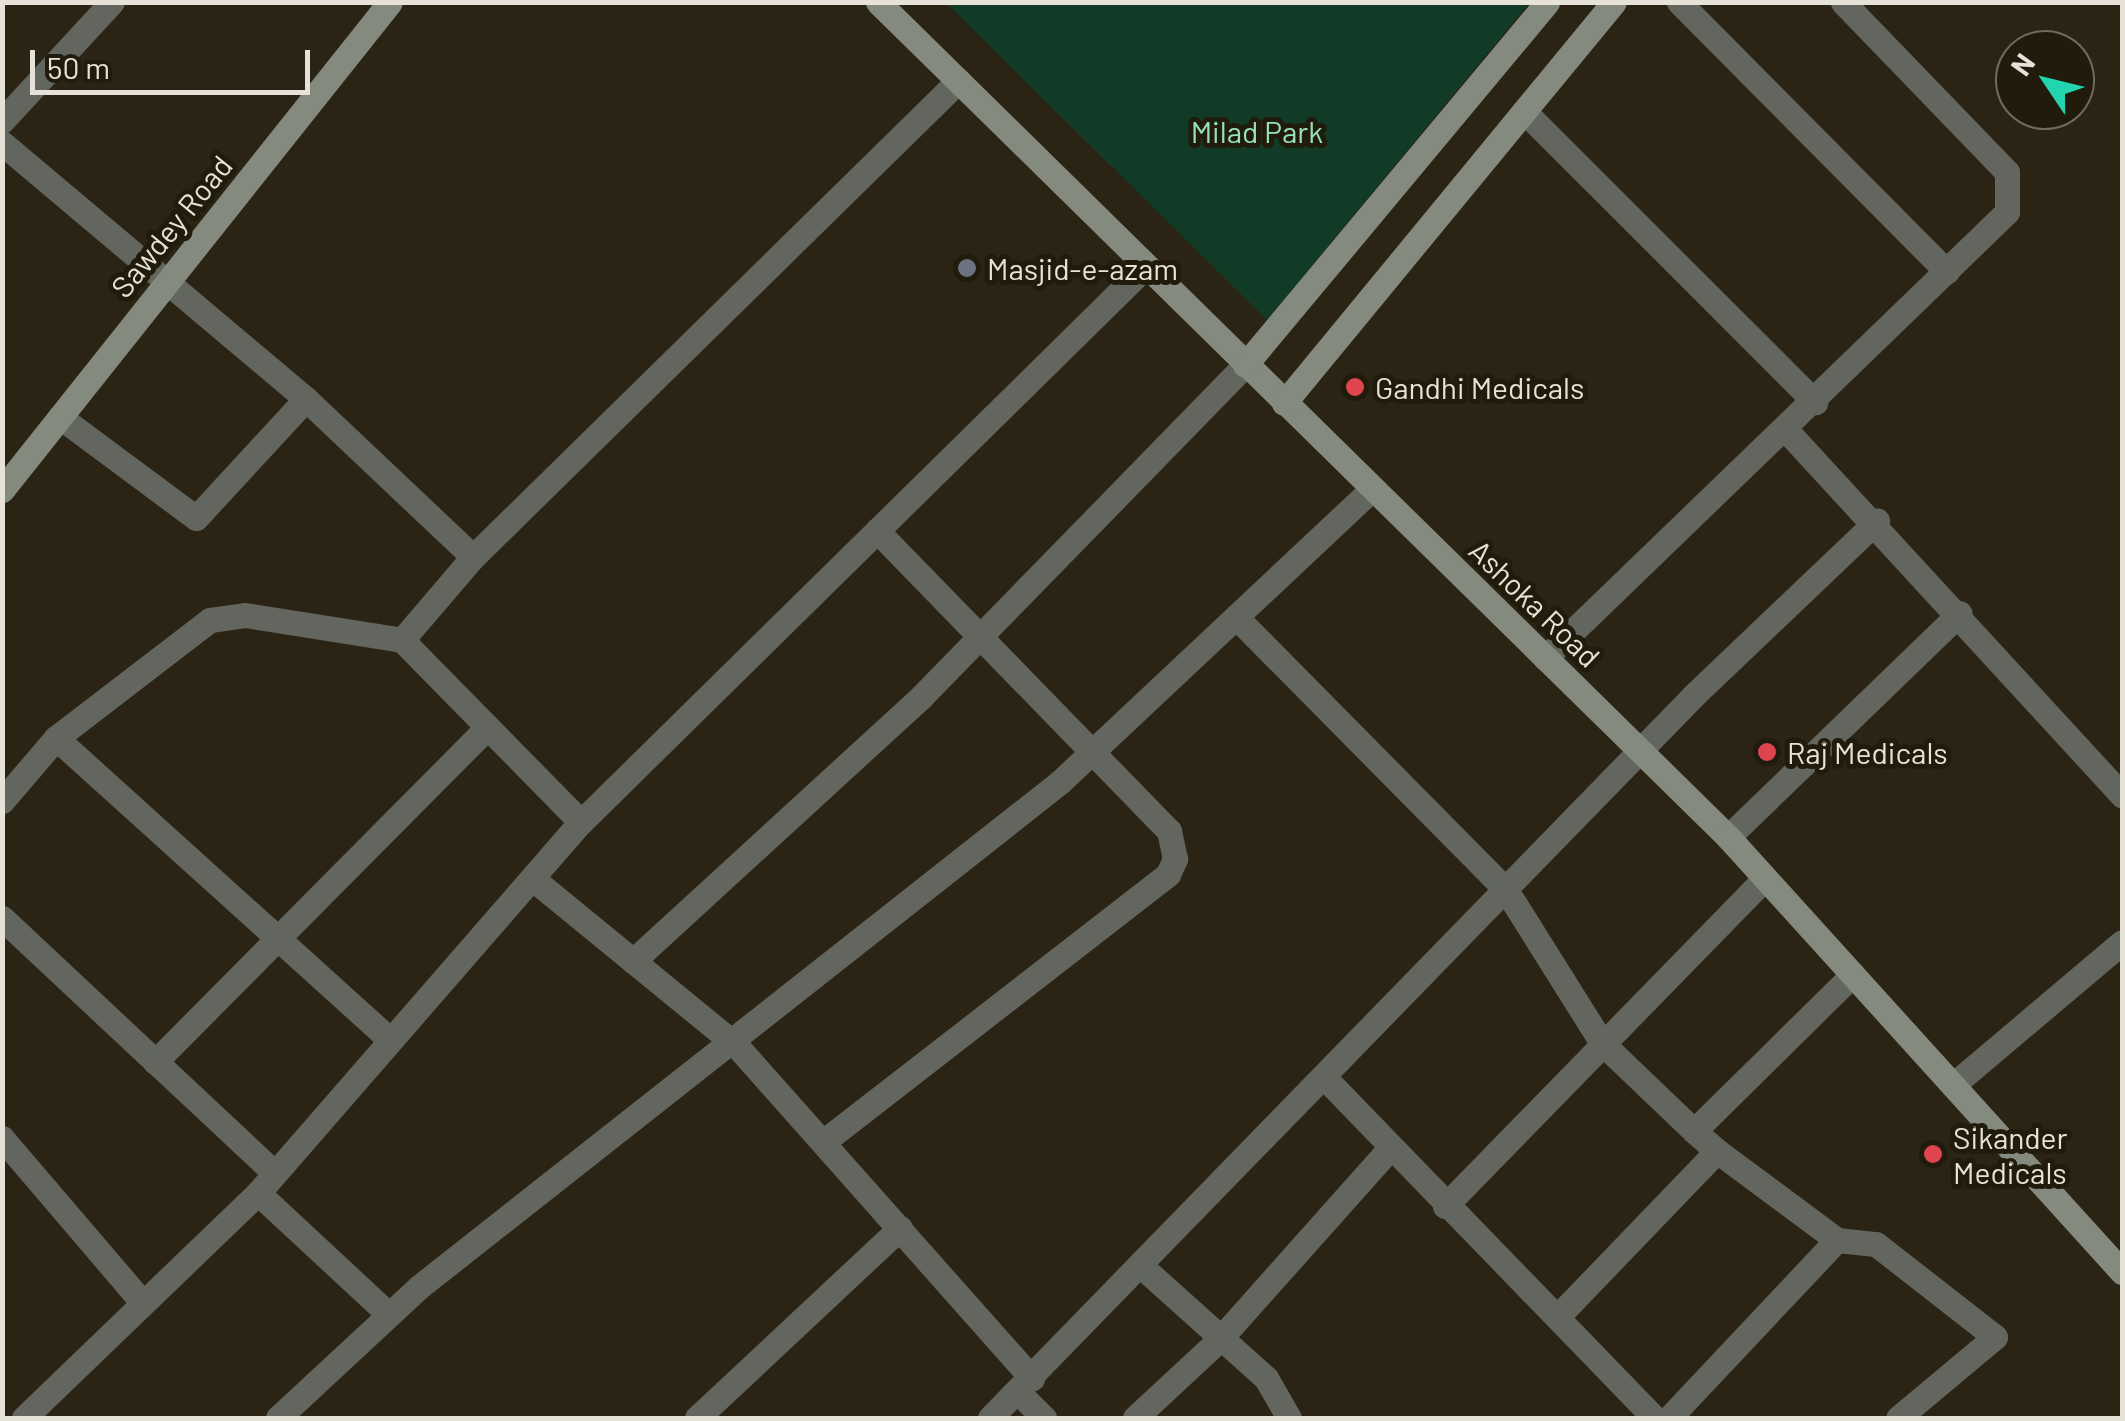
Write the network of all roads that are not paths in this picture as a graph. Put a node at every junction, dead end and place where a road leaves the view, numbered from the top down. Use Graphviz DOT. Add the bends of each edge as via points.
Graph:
graph roads {
  1 [pos="112,2"];
  2 [pos="390,2"];
  3 [pos="878,2"];
  4 [pos="1547,2"];
  5 [pos="1614,2"];
  6 [pos="1678,2"];
  7 [pos="1842,2"];
  8 [pos="958,81"];
  9 [pos="1524,112"];
  10 [pos="2,121"];
  11 [pos="2,144"];
  12 [pos="1146,266"];
  13 [pos="1946,272"];
  14 [pos="166,284"];
  15 [pos="1246,365"];
  16 [pos="306,399"];
  17 [pos="1815,402"];
  18 [pos="1284,403"];
  19 [pos="60,416"];
  20 [pos="1787,431"];
  21 [pos="1372,488"];
  22 [pos="2,490"];
  23 [pos="1878,522"];
  24 [pos="877,531"];
  25 [pos="473,557"];
  26 [pos="1960,613"];
  27 [pos="1236,616"];
  28 [pos="984,636"];
  29 [pos="402,640"];
  30 [pos="1545,658"];
  31 [pos="488,727"];
  32 [pos="56,738"];
  33 [pos="1094,750"];
  34 [pos="1640,751"];
  35 [pos="2122,795"];
  36 [pos="2,801"];
  37 [pos="582,822"];
  38 [pos="1728,837"];
  39 [pos="1765,878"];
  40 [pos="533,879"];
  41 [pos="1506,890"];
  42 [pos="2,918"];
  43 [pos="274,941"];
  44 [pos="2122,942"];
  45 [pos="633,961"];
  46 [pos="1852,974"];
  47 [pos="390,1040"];
  48 [pos="1602,1043"];
  49 [pos="736,1045"];
  50 [pos="156,1062"];
  51 [pos="1324,1077"];
  52 [pos="1953,1085"];
  53 [pos="1694,1131"];
  54 [pos="2,1138"];
  55 [pos="823,1142"];
  56 [pos="1389,1149"];
  57 [pos="1717,1151"];
  58 [pos="273,1172"];
  59 [pos="258,1193"];
  60 [pos="1445,1206"];
  61 [pos="900,1228"];
  62 [pos="1836,1240"];
  63 [pos="1141,1266"];
  64 [pos="2122,1272"];
  65 [pos="143,1303"];
  66 [pos="1561,1313"];
  67 [pos="388,1314"];
  68 [pos="1219,1340"];
  69 [pos="1025,1385"];
  70 [pos="24,1418"];
  71 [pos="278,1418"];
  72 [pos="697,1418"];
  73 [pos="990,1418"];
  74 [pos="1044,1418"];
  75 [pos="1135,1418"];
  76 [pos="1289,1418"];
  77 [pos="1655,1418"];
  78 [pos="1669,1418"];
  79 [pos="1898,1418"];
  1 -- 10 [label="street"];
  2 -- 14 [label="street, Sawdey Road"];
  3 -- 8 [label="street, Ashoka Road"];
  4 -- 15 [label="street"];
  5 -- 9 [label="street"];
  6 -- 13 [label="street"];
  7 -- 13 [label="street" via="2012,184 2007,212"];
  8 -- 12 [label="street, Ashoka Road"];
  8 -- 25 [label="street"];
  9 -- 17 [label="street"];
  9 -- 18 [label="street"];
  11 -- 14 [label="street"];
  12 -- 15 [label="street, Ashoka Road"];
  12 -- 24 [label="street"];
  13 -- 17 [label="street"];
  14 -- 16 [label="street"];
  14 -- 19 [label="street, Sawdey Road"];
  15 -- 18 [label="street, Ashoka Road"];
  15 -- 28 [label="street"];
  16 -- 19 [label="street" via="196,518"];
  16 -- 25 [label="street"];
  17 -- 20 [label="street"];
  18 -- 21 [label="street, Ashoka Road"];
  19 -- 22 [label="street, Sawdey Road"];
  20 -- 23 [label="street"];
  20 -- 30 [label="street"];
  21 -- 27 [label="street"];
  21 -- 30 [label="street, Ashoka Road"];
  23 -- 26 [label="street"];
  23 -- 34 [label="street"];
  24 -- 28 [label="street"];
  24 -- 37 [label="street"];
  25 -- 29 [label="street"];
  26 -- 35 [label="street"];
  26 -- 38 [label="street"];
  27 -- 33 [label="street"];
  27 -- 41 [label="street"];
  28 -- 33 [label="street"];
  28 -- 45 [label="street"];
  29 -- 31 [label="street"];
  29 -- 32 [label="street" via="245,615 210,620"];
  30 -- 34 [label="street, Ashoka Road"];
  31 -- 37 [label="street"];
  31 -- 43 [label="street"];
  32 -- 36 [label="street"];
  32 -- 43 [label="street"];
  33 -- 49 [label="street"];
  33 -- 55 [label="street" via="1168,831 1176,845 1168,874"];
  34 -- 38 [label="street, Ashoka Road"];
  34 -- 41 [label="street"];
  37 -- 40 [label="street"];
  38 -- 39 [label="street, Ashoka Road"];
  39 -- 46 [label="street, Ashoka Road"];
  39 -- 48 [label="street"];
  40 -- 45 [label="street"];
  40 -- 47 [label="street"];
  41 -- 48 [label="street"];
  41 -- 51 [label="street"];
  42 -- 50 [label="street"];
  43 -- 47 [label="street"];
  43 -- 50 [label="street"];
  44 -- 52 [label="street"];
  45 -- 49 [label="street"];
  46 -- 52 [label="street, Ashoka Road"];
  46 -- 53 [label="street"];
  47 -- 58 [label="street"];
  48 -- 53 [label="street"];
  48 -- 60 [label="street"];
  49 -- 55 [label="street"];
  49 -- 67 [label="street"];
  50 -- 58 [label="street"];
  51 -- 56 [label="street"];
  51 -- 63 [label="street"];
  52 -- 64 [label="street, Ashoka Road"];
  53 -- 57 [label="street"];
  54 -- 65 [label="street"];
  55 -- 61 [label="street"];
  56 -- 60 [label="street"];
  56 -- 68 [label="street"];
  57 -- 62 [label="street"];
  57 -- 66 [label="street"];
  58 -- 59 [label="street"];
  59 -- 65 [label="street"];
  59 -- 67 [label="street"];
  60 -- 66 [label="street"];
  61 -- 69 [label="street"];
  61 -- 72 [label="street"];
  62 -- 78 [label="street"];
  62 -- 79 [label="street" via="1876,1244 1995,1337"];
  63 -- 68 [label="street"];
  63 -- 69 [label="street"];
  65 -- 70 [label="street"];
  66 -- 77 [label="street"];
  67 -- 71 [label="street"];
  68 -- 75 [label="street"];
  68 -- 76 [label="street" via="1266,1378"];
  69 -- 73 [label="street"];
  69 -- 74 [label="street"];
}
